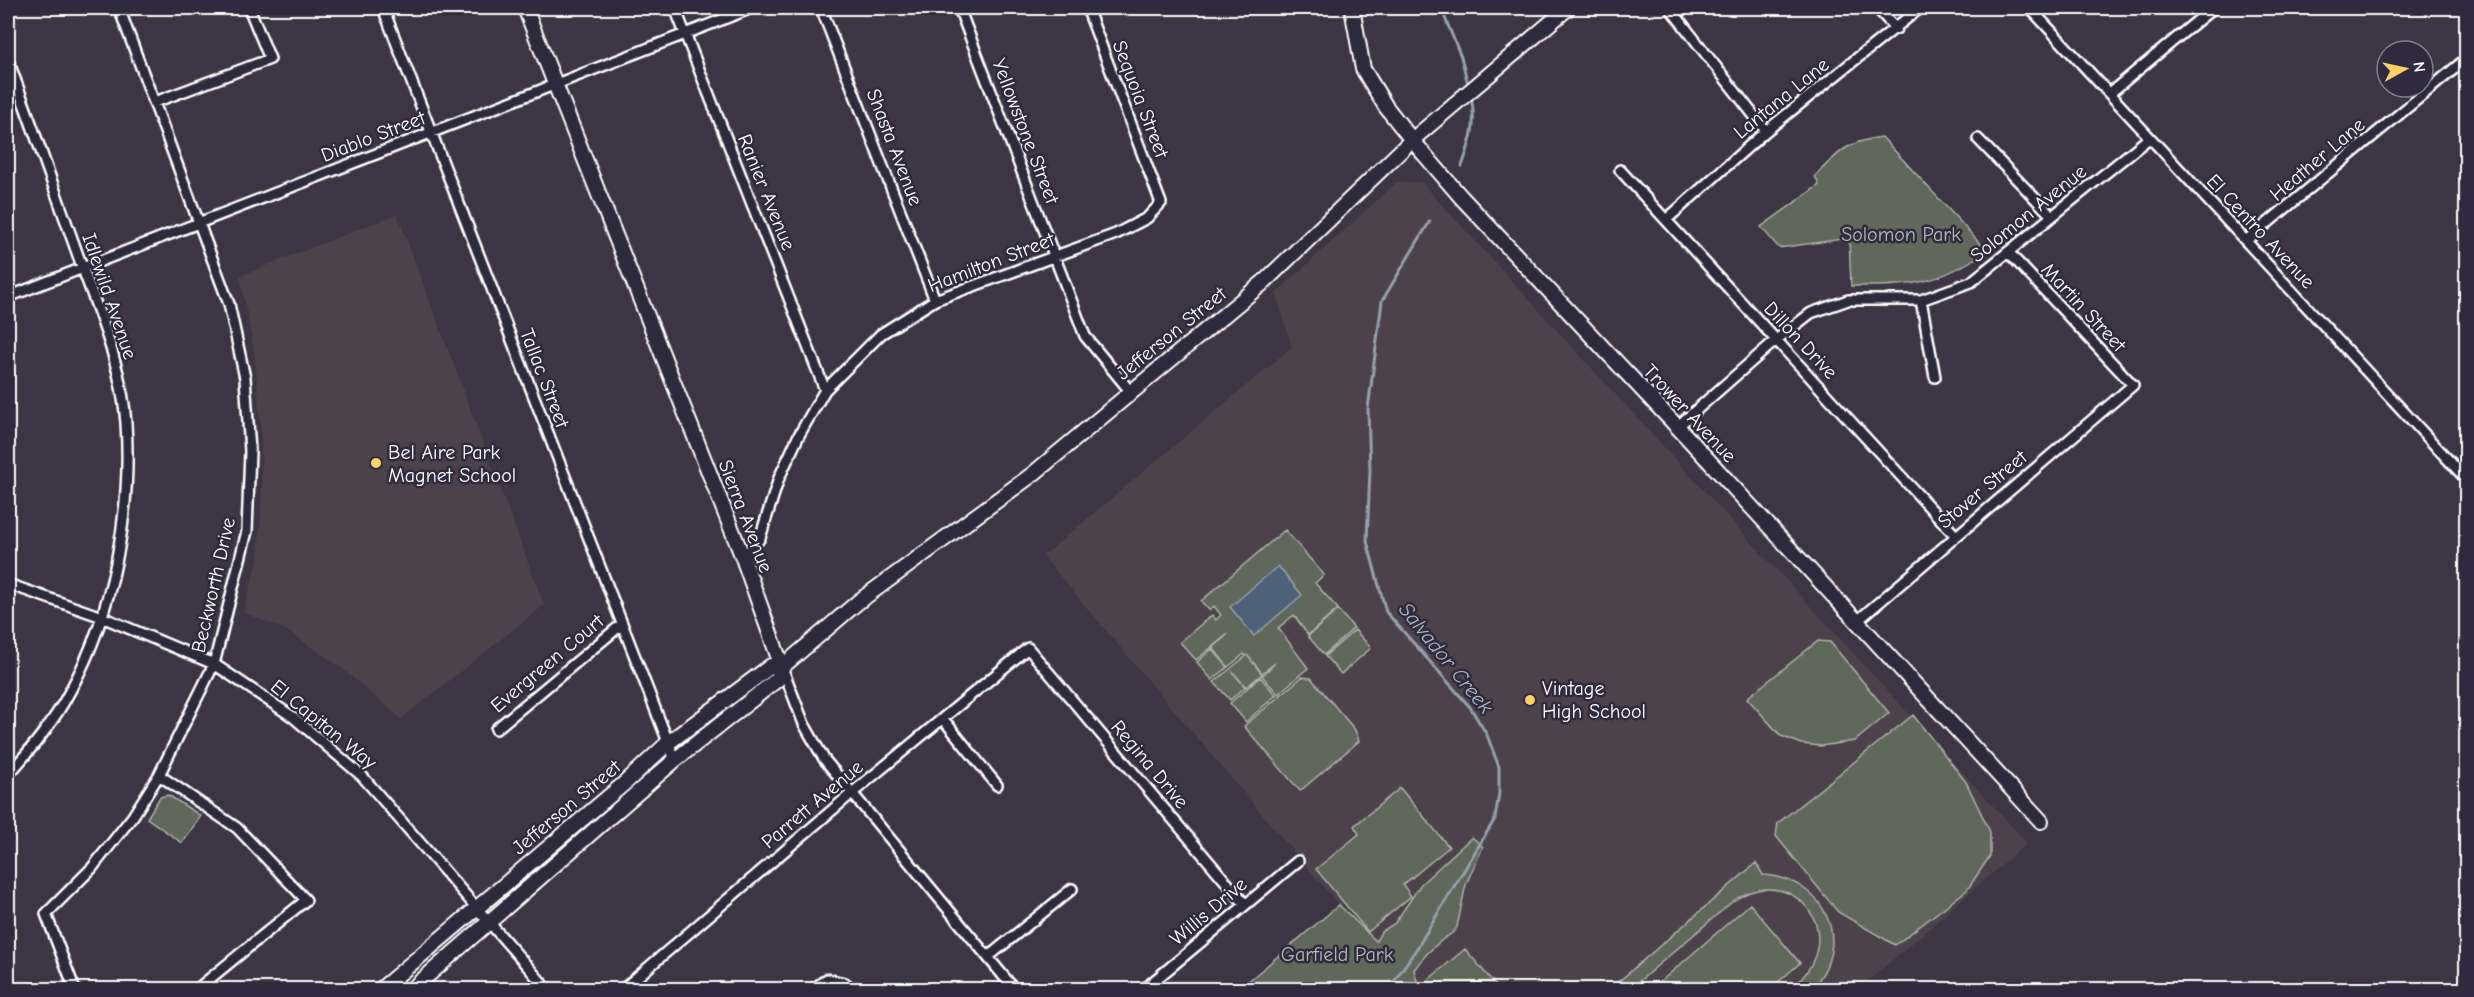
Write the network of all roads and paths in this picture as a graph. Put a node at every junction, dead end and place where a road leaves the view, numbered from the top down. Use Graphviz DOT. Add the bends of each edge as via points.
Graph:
graph roads {
  1 [pos="119,8"];
  2 [pos="249,8"];
  3 [pos="383,8"];
  4 [pos="525,8"];
  5 [pos="675,8"];
  6 [pos="752,8"];
  7 [pos="821,8"];
  8 [pos="959,8"];
  9 [pos="1087,8"];
  10 [pos="1352,8"];
  11 [pos="1568,8"];
  12 [pos="1670,8"];
  13 [pos="1877,8"];
  14 [pos="1920,8"];
  15 [pos="2030,8"];
  16 [pos="2213,8"];
  17 [pos="1896,29"];
  18 [pos="685,33"];
  19 [pos="2466,59"];
  20 [pos="8,60"];
  21 [pos="554,84"];
  22 [pos="2110,93"];
  23 [pos="155,102"];
  24 [pos="1766,131"];
  25 [pos="431,132"];
  26 [pos="2149,138"];
  27 [pos="1978,139"];
  28 [pos="1412,140"];
  29 [pos="1620,170"];
  30 [pos="1161,203"];
  31 [pos="2052,216"];
  32 [pos="1666,220"];
  33 [pos="200,222"];
  34 [pos="2247,240"];
  35 [pos="2009,253"];
  36 [pos="1055,256"];
  37 [pos="82,268"];
  38 [pos="8,297"];
  39 [pos="935,300"];
  40 [pos="1921,300"];
  41 [pos="1776,340"];
  42 [pos="1935,377"];
  43 [pos="2133,385"];
  44 [pos="825,390"];
  45 [pos="1130,391"];
  46 [pos="1677,427"];
  47 [pos="2466,479"];
  48 [pos="1955,535"];
  49 [pos="743,558"];
  50 [pos="8,584"];
  51 [pos="102,617"];
  52 [pos="1856,622"];
  53 [pos="621,625"];
  54 [pos="1028,648"];
  55 [pos="214,664"];
  56 [pos="782,667"];
  57 [pos="943,719"];
  58 [pos="496,729"];
  59 [pos="668,743"];
  60 [pos="675,760"];
  61 [pos="8,775"];
  62 [pos="159,775"];
  63 [pos="997,785"];
  64 [pos="851,794"];
  65 [pos="2041,821"];
  66 [pos="1298,861"];
  67 [pos="1072,889"];
  68 [pos="1244,903"];
  69 [pos="477,907"];
  70 [pos="491,922"];
  71 [pos="988,957"];
  72 [pos="75,990"];
  73 [pos="196,990"];
  74 [pos="380,990"];
  75 [pos="411,990"];
  76 [pos="548,990"];
  77 [pos="622,990"];
  78 [pos="812,990"];
  79 [pos="853,990"];
  80 [pos="1015,990"];
  81 [pos="1143,990"];
  1 -- 23 [label="street, Beckworth Drive"];
  2 -- 23 [label="street" via="270,59"];
  3 -- 25 [label="street, Tallac Street"];
  4 -- 21 [label="main road, Sierra Avenue"];
  5 -- 18 [label="street, Ranier Avenue"];
  6 -- 18 [label="street, Diablo Street"];
  7 -- 39 [label="street, Shasta Avenue"];
  8 -- 36 [label="street, Yellowstone Street"];
  9 -- 30 [label="street, Sequoia Street"];
  10 -- 28 [label="main road, Trower Avenue" via="1363,69"];
  11 -- 28 [label="main road, Jefferson Street"];
  12 -- 24 [label="street"];
  13 -- 17 [label="street"];
  14 -- 17 [label="street, Lantana Lane"];
  15 -- 22 [label="street, El Centro Avenue"];
  16 -- 22 [label="street"];
  17 -- 24 [label="street, Lantana Lane"];
  18 -- 21 [label="street, Diablo Street"];
  18 -- 44 [label="street, Ranier Avenue"];
  19 -- 34 [label="street, Heather Lane"];
  20 -- 37 [label="street, Idlewild Avenue"];
  21 -- 25 [label="street, Diablo Street"];
  21 -- 49 [label="main road, Sierra Avenue"];
  22 -- 26 [label="street, El Centro Avenue"];
  23 -- 33 [label="street, Beckworth Drive"];
  24 -- 32 [label="street, Lantana Lane"];
  25 -- 33 [label="street, Diablo Street"];
  25 -- 53 [label="street, Tallac Street"];
  26 -- 31 [label="street, Solomon Avenue"];
  26 -- 34 [label="street, El Centro Avenue"];
  27 -- 31 [label="street"];
  28 -- 45 [label="main road, Jefferson Street" via="1265,281"];
  28 -- 46 [label="main road, Trower Avenue"];
  29 -- 32 [label="street, Dillon Drive"];
  30 -- 36 [label="street, Hamilton Street" via="1147,218 1116,234"];
  31 -- 35 [label="street, Solomon Avenue"];
  32 -- 41 [label="street, Dillon Drive"];
  33 -- 37 [label="street, Diablo Street"];
  33 -- 55 [label="street, Beckworth Drive" via="231,314 245,378 250,451 247,531"];
  34 -- 47 [label="street, El Centro Avenue"];
  35 -- 40 [label="street, Solomon Avenue" via="1971,282"];
  35 -- 43 [label="street, Martin Street"];
  36 -- 39 [label="street, Hamilton Street"];
  36 -- 45 [label="street, Yellowstone Street" via="1085,336"];
  37 -- 38 [label="street, Diablo Street"];
  37 -- 51 [label="street, Idlewild Avenue" via="114,357 126,422 126,490"];
  39 -- 44 [label="street, Hamilton Street" via="881,334"];
  40 -- 41 [label="street, Solomon Avenue" via="1848,300 1811,313"];
  40 -- 42 [label="street"];
  41 -- 46 [label="street, Solomon Avenue"];
  41 -- 48 [label="street, Dillon Drive"];
  43 -- 48 [label="street, Stover Street"];
  44 -- 49 [label="street, Hamilton Street" via="779,478 760,538"];
  45 -- 56 [label="main road, Jefferson Street" via="1033,474 858,602"];
  46 -- 52 [label="main road, Trower Avenue"];
  48 -- 52 [label="street, Stover Street"];
  49 -- 56 [label="main road, Sierra Avenue"];
  50 -- 51 [label="street, El Capitan Way"];
  51 -- 55 [label="street, El Capitan Way"];
  51 -- 61 [label="street, Idlewild Avenue" via="70,691 39,740"];
  52 -- 65 [label="main road, Trower Avenue"];
  53 -- 58 [label="street, Evergreen Court"];
  53 -- 59 [label="street, Tallac Street"];
  54 -- 57 [label="street, Parrett Avenue"];
  54 -- 68 [label="street, Regina Drive"];
  55 -- 62 [label="street, Beckworth Drive"];
  55 -- 69 [label="street, El Capitan Way" via="293,717 362,776"];
  56 -- 59 [label="main road, Jefferson Street" via="771,666"];
  56 -- 60 [label="main road, Jefferson Street" via="778,679"];
  56 -- 64 [label="street, Sierra Avenue" via="813,740"];
  57 -- 63 [label="street"];
  57 -- 64 [label="street, Parrett Avenue"];
  59 -- 60 [label="street, Tallac Street"];
  59 -- 69 [label="main road, Jefferson Street"];
  60 -- 70 [label="main road, Jefferson Street"];
  62 -- 72 [label="street, Beckworth Drive" via="92,868 46,914"];
  62 -- 73 [label="street" via="237,828 306,900"];
  64 -- 71 [label="street, Sierra Avenue"];
  64 -- 77 [label="street, Parrett Avenue"];
  66 -- 68 [label="street, Willis Drive"];
  67 -- 71 [label="street"];
  68 -- 81 [label="street, Willis Drive"];
  69 -- 70 [label="street, El Capitan Way"];
  69 -- 74 [label="main road, Jefferson Street"];
  70 -- 75 [label="main road, Jefferson Street"];
  70 -- 76 [label="street, El Capitan Way"];
  71 -- 80 [label="street, Sierra Avenue"];
  78 -- 79 [label="street" via="819,983 837,980"];
}
